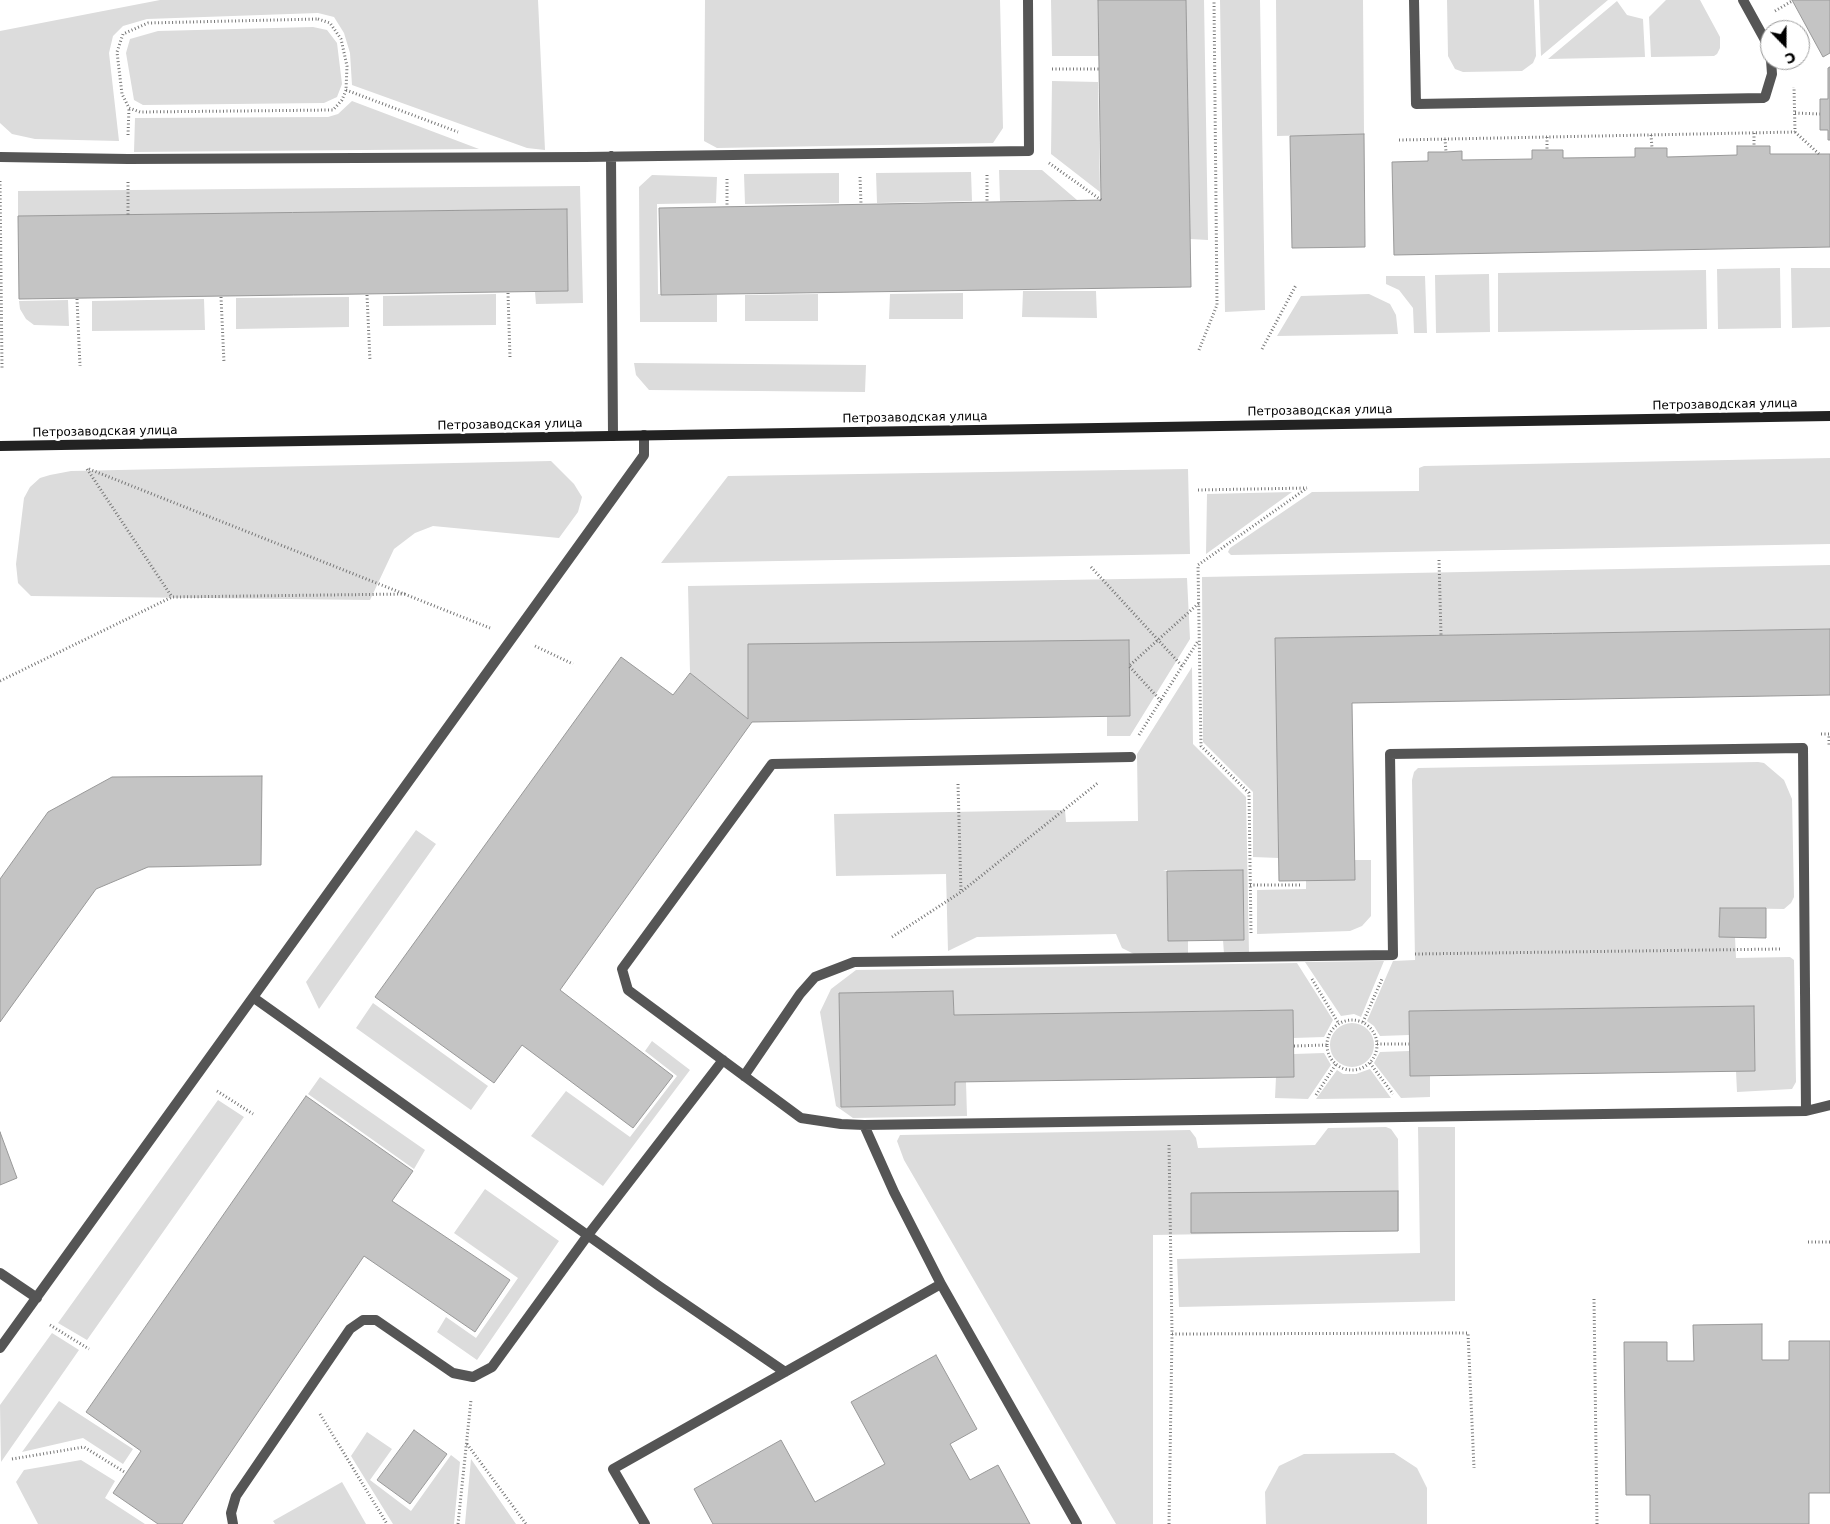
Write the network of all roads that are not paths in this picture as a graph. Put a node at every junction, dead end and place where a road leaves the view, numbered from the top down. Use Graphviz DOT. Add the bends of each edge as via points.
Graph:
graph roads {
  1 [pos="1028,0"];
  2 [pos="1414,0"];
  3 [pos="1743,0"];
  4 [pos="1760,31"];
  5 [pos="1772,70"];
  6 [pos="611,156"];
  7 [pos="0,157"];
  8 [pos="1830,416"];
  9 [pos="644,435"];
  10 [pos="613,436"];
  11 [pos="0,446"];
  12 [pos="1130,757"];
  13 [pos="254,998"];
  14 [pos="723,1060"];
  15 [pos="744,1076"];
  16 [pos="1830,1104"];
  17 [pos="1806,1111"];
  18 [pos="864,1125"];
  19 [pos="588,1235"];
  20 [pos="0,1273"];
  21 [pos="941,1284"];
  22 [pos="37,1298"];
  23 [pos="0,1348"];
  24 [pos="785,1372"];
  25 [pos="233,1524"];
  26 [pos="645,1524"];
  27 [pos="1077,1524"];
  1 -- 6 [label="lane" via="1029,151"];
  2 -- 5 [label="lane" via="1416,104 1763,98 1766,97"];
  3 -- 4 [label="lane"];
  6 -- 7 [label="lane"];
  6 -- 10 [label="lane"];
  8 -- 9 [label="street, Петрозаводская улица"];
  9 -- 10 [label="street, Петрозаводская улица"];
  9 -- 13 [label="lane" via="644,455"];
  10 -- 11 [label="street, Петрозаводская улица"];
  12 -- 14 [label="lane" via="772,764 622,969 628,990"];
  13 -- 19 [label="lane"];
  13 -- 22 [label="lane"];
  14 -- 15 [label="lane"];
  14 -- 19 [label="lane"];
  15 -- 17 [label="lane" via="800,994 815,978 854,962 1393,955 1390,754 1803,748"];
  15 -- 18 [label="lane" via="801,1118"];
  16 -- 17 [label="lane"];
  17 -- 18 [label="lane"];
  18 -- 21 [label="lane"];
  19 -- 24 [label="lane"];
  19 -- 25 [label="lane" via="492,1367 473,1377 453,1373 376,1320 363,1320 350,1329 236,1496 231,1513"];
  20 -- 22 [label="lane"];
  21 -- 24 [label="lane"];
  21 -- 27 [label="lane"];
  22 -- 23 [label="lane"];
  24 -- 26 [label="lane" via="613,1469"];
}
